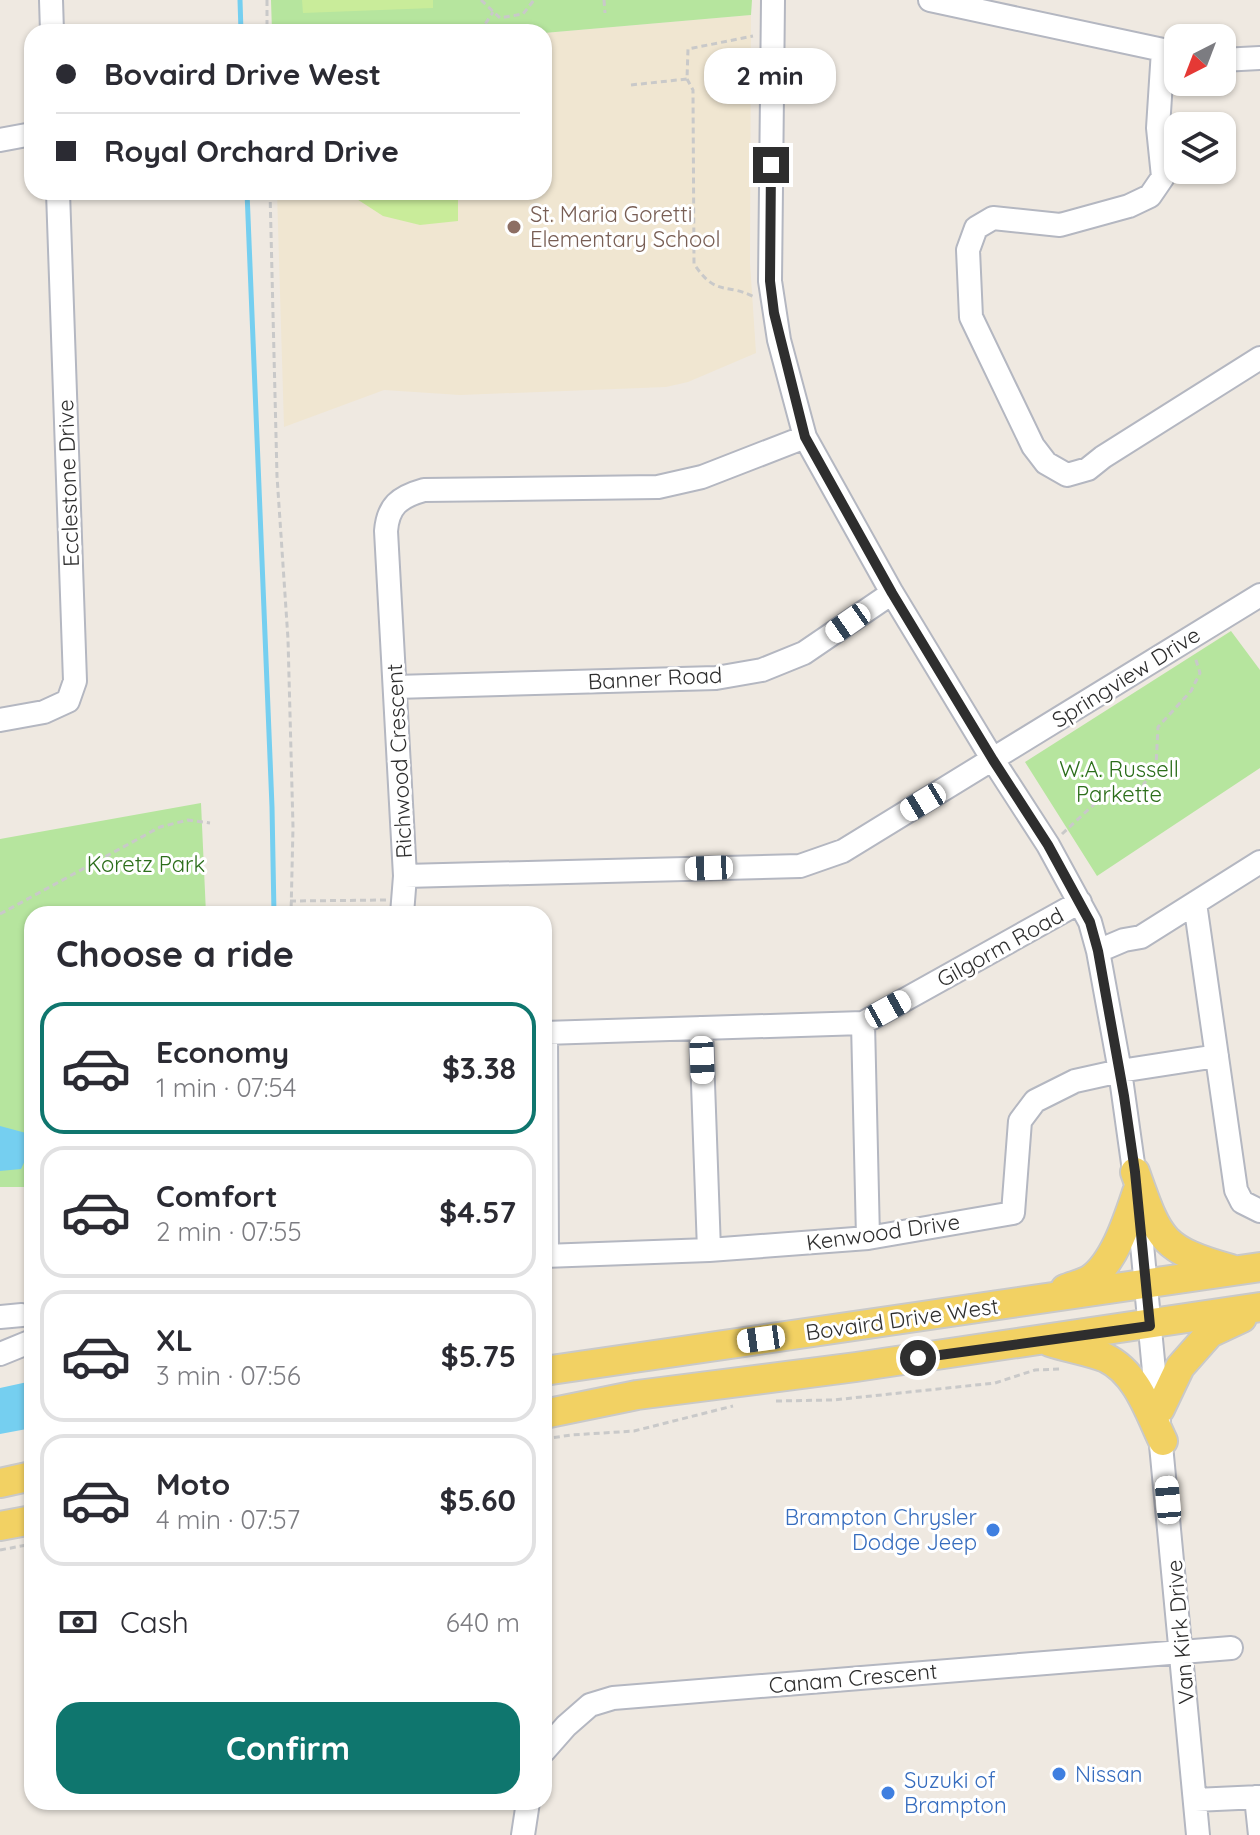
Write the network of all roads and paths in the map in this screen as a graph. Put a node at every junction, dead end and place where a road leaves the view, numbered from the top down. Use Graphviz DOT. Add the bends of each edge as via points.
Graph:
graph roads {
  1 [pos="51,0"];
  2 [pos="267,0"];
  3 [pos="481,0"];
  4 [pos="534,0"];
  5 [pos="604,0"];
  6 [pos="773,0"];
  7 [pos="930,0"];
  8 [pos="493,12"];
  9 [pos="605,13"];
  10 [pos="52,24"];
  11 [pos="267,24"];
  12 [pos="485,24"];
  13 [pos="772,32"];
  14 [pos="1164,51"];
  15 [pos="1260,58"];
  16 [pos="1236,59"];
  17 [pos="687,79"];
  18 [pos="631,85"];
  19 [pos="1164,90"];
  20 [pos="24,136"];
  21 [pos="0,140"];
  22 [pos="58,200"];
  23 [pos="270,200"];
  24 [pos="755,297"];
  25 [pos="1260,358"];
  26 [pos="805,437"];
  27 [pos="892,593"];
  28 [pos="1260,595"];
  29 [pos="1188,639"];
  30 [pos="395,687"];
  31 [pos="0,720"];
  32 [pos="993,760"];
  33 [pos="210,823"];
  34 [pos="1048,845"];
  35 [pos="1260,862"];
  36 [pos="405,876"];
  37 [pos="290,901"];
  38 [pos="1080,902"];
  39 [pos="1195,903"];
  40 [pos="290,906"];
  41 [pos="383,906"];
  42 [pos="402,906"];
  43 [pos="0,914"];
  44 [pos="1098,951"];
  45 [pos="863,1023"];
  46 [pos="701,1028"];
  47 [pos="552,1032"];
  48 [pos="1217,1056"];
  49 [pos="1120,1071"];
  50 [pos="1136,1182"];
  51 [pos="1260,1211"];
  52 [pos="868,1238"];
  53 [pos="709,1250"];
  54 [pos="552,1256"];
  55 [pos="1250,1269"];
  56 [pos="1146,1285"];
  57 [pos="1039,1299"];
  58 [pos="1260,1308"];
  59 [pos="1150,1326"];
  60 [pos="1042,1339"];
  61 [pos="24,1344"];
  62 [pos="0,1354"];
  63 [pos="1068,1369"];
  64 [pos="552,1370"];
  65 [pos="773,1401"];
  66 [pos="735,1406"];
  67 [pos="1160,1409"];
  68 [pos="552,1412"];
  69 [pos="552,1438"];
  70 [pos="1163,1441"];
  71 [pos="24,1478"];
  72 [pos="0,1483"];
  73 [pos="24,1522"];
  74 [pos="0,1526"];
  75 [pos="24,1546"];
  76 [pos="0,1550"];
  77 [pos="1231,1648"];
  78 [pos="1182,1651"];
  79 [pos="552,1737"];
  80 [pos="1258,1797"];
  81 [pos="1195,1800"];
  82 [pos="527,1810"];
  83 [pos="523,1835"];
  84 [pos="1198,1835"];
  85 [pos="1260,1835"];
  1 -- 10 [label="street"];
  2 -- 11 [label="path"];
  3 -- 8 [label="path"];
  4 -- 8 [label="path" via="523,14 500,18"];
  5 -- 9 [label="path"];
  6 -- 13 [label="street, Van Kirk Drive"];
  7 -- 14 [label="street"];
  8 -- 12 [label="path"];
  13 -- 17 [label="path" via="688,49"];
  13 -- 26 [label="street, Van Kirk Drive" via="770,281 779,340"];
  15 -- 16 [label="street"];
  17 -- 18 [label="path"];
  17 -- 24 [label="path" via="693,90 694,264 714,286"];
  19 -- 25 [label="street" via="1158,128 1163,177 1150,196 1060,225 993,218 976,228 968,250 971,317 1033,446 1046,463 1067,475 1088,469"];
  20 -- 21 [label="street"];
  22 -- 31 [label="street, Ecclestone Drive" via="75,681 68,701 44,712"];
  23 -- 37 [label="path" via="277,476 288,639"];
  26 -- 27 [label="street, Van Kirk Drive"];
  26 -- 30 [label="street, Richwood Crescent" via="702,477 658,487 424,490 395,502 386,531"];
  27 -- 30 [label="street, Banner Road" via="804,653 762,670 716,678"];
  27 -- 32 [label="street, Van Kirk Drive"];
  28 -- 29 [label="street, Springview Drive"];
  29 -- 32 [label="street, Springview Drive"];
  29 -- 34 [label="path" via="1200,673 1158,727 1156,766 1137,794 1104,795"];
  30 -- 36 [label="street, Richwood Crescent"];
  32 -- 34 [label="street, Van Kirk Drive"];
  32 -- 36 [label="street, Richwood Crescent" via="843,851 800,866"];
  33 -- 43 [label="path" via="188,820 160,827"];
  34 -- 38 [label="street, Van Kirk Drive"];
  35 -- 39 [label="street"];
  36 -- 42 [label="street"];
  37 -- 40 [label="path"];
  37 -- 41 [label="path"];
  38 -- 44 [label="street, Van Kirk Drive"];
  38 -- 45 [label="street, Gilgorm Road"];
  39 -- 44 [label="street" via="1141,937"];
  39 -- 48 [label="street"];
  44 -- 49 [label="street, Van Kirk Drive"];
  45 -- 46 [label="street, Gilgorm Road"];
  45 -- 52 [label="street"];
  46 -- 47 [label="street, Gilgorm Road"];
  46 -- 53 [label="street"];
  48 -- 49 [label="street"];
  48 -- 51 [label="street" via="1236,1190 1242,1202"];
  49 -- 50 [label="street, Van Kirk Drive"];
  49 -- 52 [label="street, Kenwood Drive" via="1075,1081 1035,1101 1020,1121 1013,1213"];
  50 -- 55 [label="main road" via="1165,1239 1191,1257"];
  50 -- 56 [label="street, Van Kirk Drive"];
  50 -- 57 [label="main road" via="1120,1239 1090,1279"];
  52 -- 53 [label="street, Kenwood Drive"];
  53 -- 54 [label="street, Kenwood Drive"];
  55 -- 56 [label="main road, Bovaird Drive West"];
  56 -- 57 [label="main road, Bovaird Drive West"];
  56 -- 59 [label="street, Van Kirk Drive"];
  57 -- 64 [label="main road, Bovaird Drive West"];
  58 -- 59 [label="main road, Bovaird Drive West"];
  58 -- 67 [label="main road" via="1210,1333 1180,1367"];
  59 -- 60 [label="main road, Bovaird Drive West"];
  59 -- 67 [label="street, Van Kirk Drive"];
  60 -- 68 [label="main road, Bovaird Drive West" via="637,1395"];
  60 -- 70 [label="main road" via="1114,1362 1136,1386"];
  61 -- 62 [label="street"];
  63 -- 65 [label="path" via="1035,1370 995,1383 951,1388"];
  66 -- 69 [label="path" via="634,1431"];
  67 -- 70 [label="street, Van Kirk Drive"];
  70 -- 78 [label="street, Van Kirk Drive"];
  71 -- 72 [label="main road"];
  73 -- 74 [label="main road"];
  75 -- 76 [label="path"];
  77 -- 78 [label="street, Canam Crescent"];
  78 -- 79 [label="street, Canam Crescent" via="613,1698 590,1705"];
  78 -- 81 [label="street, Van Kirk Drive"];
  80 -- 81 [label="street"];
  80 -- 85 [label="street"];
  81 -- 84 [label="street, Van Kirk Drive"];
  82 -- 83 [label="street"];
}
